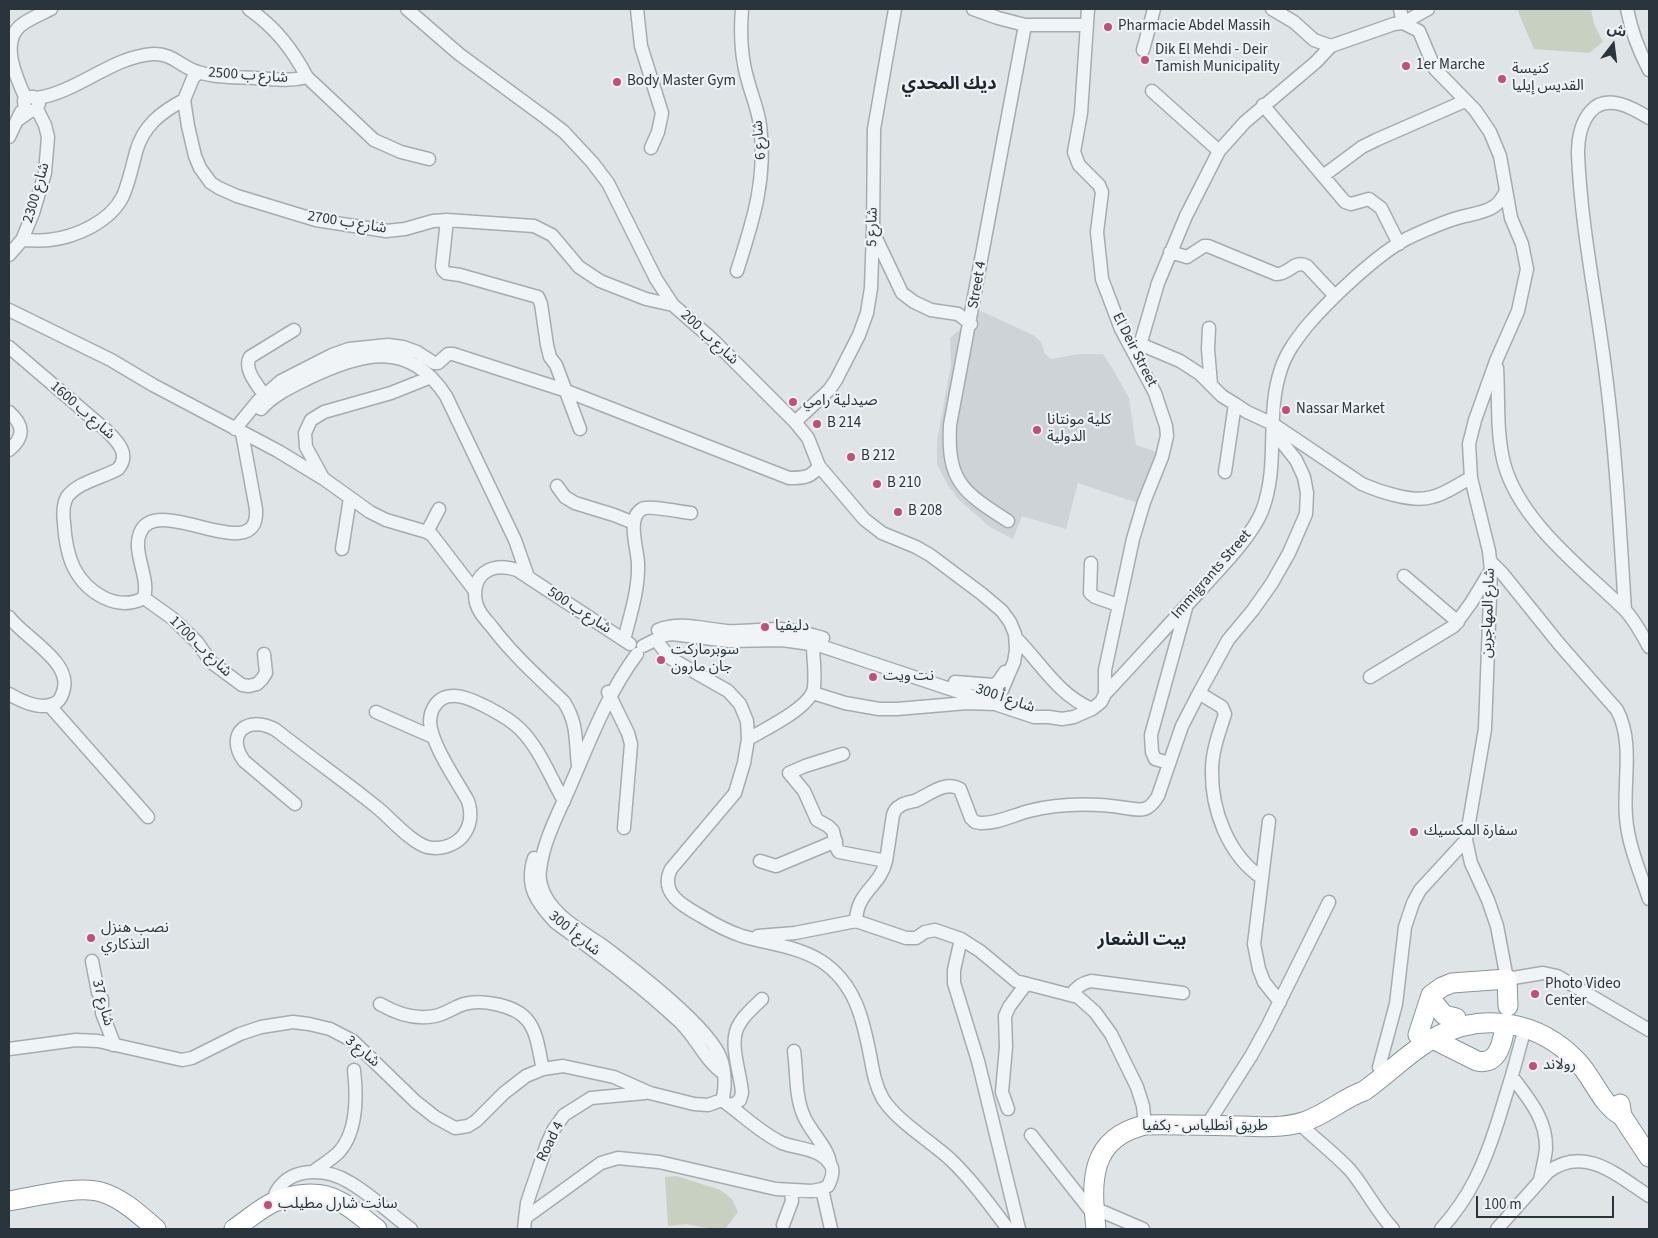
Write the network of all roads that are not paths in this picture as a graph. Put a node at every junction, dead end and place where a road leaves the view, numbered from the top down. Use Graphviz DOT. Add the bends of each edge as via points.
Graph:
graph roads {
  1 [pos="50,9"];
  2 [pos="249,9"];
  3 [pos="407,9"];
  4 [pos="638,9"];
  5 [pos="742,9"];
  6 [pos="895,9"];
  7 [pos="973,9"];
  8 [pos="1088,9"];
  9 [pos="1154,9"];
  10 [pos="1272,9"];
  11 [pos="1400,9"];
  12 [pos="1428,9"];
  13 [pos="1627,9"];
  14 [pos="997,13"];
  15 [pos="1403,23"];
  16 [pos="1085,24"];
  17 [pos="1025,25"];
  18 [pos="1331,46"];
  19 [pos="1143,50"];
  20 [pos="1649,70"];
  21 [pos="198,72"];
  22 [pos="307,77"];
  23 [pos="1152,92"];
  24 [pos="184,100"];
  25 [pos="1466,101"];
  26 [pos="30,105"];
  27 [pos="1263,106"];
  28 [pos="1649,118"];
  29 [pos="9,137"];
  30 [pos="651,148"];
  31 [pos="1219,151"];
  32 [pos="428,159"];
  33 [pos="1323,176"];
  34 [pos="1505,193"];
  35 [pos="1487,210"];
  36 [pos="448,220"];
  37 [pos="1512,224"];
  38 [pos="874,231"];
  39 [pos="22,240"];
  40 [pos="1399,244"];
  41 [pos="1170,252"];
  42 [pos="9,255"];
  43 [pos="737,271"];
  44 [pos="1335,296"];
  45 [pos="673,305"];
  46 [pos="973,308"];
  47 [pos="13,313"];
  48 [pos="958,314"];
  49 [pos="971,324"];
  50 [pos="1209,328"];
  51 [pos="294,330"];
  52 [pos="1140,344"];
  53 [pos="9,347"];
  54 [pos="1136,359"];
  55 [pos="1496,361"];
  56 [pos="431,377"];
  57 [pos="284,385"];
  58 [pos="1211,385"];
  59 [pos="564,390"];
  60 [pos="264,395"];
  61 [pos="1235,404"];
  62 [pos="9,412"];
  63 [pos="795,422"];
  64 [pos="1273,428"];
  65 [pos="580,429"];
  66 [pos="239,431"];
  67 [pos="9,450"];
  68 [pos="819,466"];
  69 [pos="1225,472"];
  70 [pos="1471,478"];
  71 [pos="324,479"];
  72 [pos="557,486"];
  73 [pos="350,498"];
  74 [pos="439,509"];
  75 [pos="691,513"];
  76 [pos="1008,521"];
  77 [pos="634,523"];
  78 [pos="427,532"];
  79 [pos="342,549"];
  80 [pos="1091,563"];
  81 [pos="1491,566"];
  82 [pos="1404,576"];
  83 [pos="528,577"];
  84 [pos="475,591"];
  85 [pos="144,598"];
  86 [pos="1118,605"];
  87 [pos="1186,606"];
  88 [pos="1625,610"];
  89 [pos="9,618"];
  90 [pos="1458,622"];
  91 [pos="690,631"];
  92 [pos="1016,638"];
  93 [pos="656,640"];
  94 [pos="813,640"];
  95 [pos="634,646"];
  96 [pos="1649,647"];
  97 [pos="264,654"];
  98 [pos="1016,655"];
  99 [pos="1370,677"];
  100 [pos="955,682"];
  101 [pos="813,693"];
  102 [pos="1199,693"];
  103 [pos="9,694"];
  104 [pos="608,694"];
  105 [pos="1105,694"];
  106 [pos="998,701"];
  107 [pos="49,705"];
  108 [pos="1092,709"];
  109 [pos="376,712"];
  110 [pos="1049,717"];
  111 [pos="433,737"];
  112 [pos="748,739"];
  113 [pos="577,753"];
  114 [pos="843,754"];
  115 [pos="1169,763"];
  116 [pos="578,767"];
  117 [pos="562,798"];
  118 [pos="295,804"];
  119 [pos="148,817"];
  120 [pos="1269,821"];
  121 [pos="624,828"];
  122 [pos="1466,840"];
  123 [pos="836,842"];
  124 [pos="760,861"];
  125 [pos="886,862"];
  126 [pos="1262,878"];
  127 [pos="1649,899"];
  128 [pos="1329,902"];
  129 [pos="856,921"];
  130 [pos="742,936"];
  131 [pos="961,939"];
  132 [pos="92,961"];
  133 [pos="1507,979"];
  134 [pos="1026,984"];
  135 [pos="1183,992"];
  136 [pos="1072,995"];
  137 [pos="1430,998"];
  138 [pos="762,999"];
  139 [pos="1280,1002"];
  140 [pos="380,1004"];
  141 [pos="1508,1006"];
  142 [pos="1456,1018"];
  143 [pos="1478,1024"];
  144 [pos="1525,1028"];
  145 [pos="1649,1030"];
  146 [pos="1504,1032"];
  147 [pos="1425,1037"];
  148 [pos="112,1045"];
  149 [pos="9,1049"];
  150 [pos="794,1051"];
  151 [pos="1470,1056"];
  152 [pos="1378,1067"];
  153 [pos="543,1068"];
  154 [pos="354,1070"];
  155 [pos="1513,1078"];
  156 [pos="1357,1092"];
  157 [pos="650,1093"];
  158 [pos="726,1103"];
  159 [pos="1008,1109"];
  160 [pos="1622,1116"];
  161 [pos="1299,1123"];
  162 [pos="1145,1125"];
  163 [pos="1207,1125"];
  164 [pos="1031,1135"];
  165 [pos="1649,1157"];
  166 [pos="830,1164"];
  167 [pos="314,1171"];
  168 [pos="1540,1180"];
  169 [pos="822,1190"];
  170 [pos="791,1191"];
  171 [pos="1649,1196"];
  172 [pos="9,1201"];
  173 [pos="272,1203"];
  174 [pos="1014,1213"];
  175 [pos="1095,1217"];
  176 [pos="525,1224"];
  177 [pos="784,1225"];
  178 [pos="1005,1226"];
  179 [pos="156,1229"];
  180 [pos="234,1229"];
  181 [pos="377,1229"];
  182 [pos="411,1229"];
  183 [pos="831,1229"];
  184 [pos="1019,1229"];
  185 [pos="1143,1229"];
  186 [pos="1393,1229"];
  187 [pos="1441,1229"];
  188 [pos="1497,1229"];
  1 -- 26 [label="street" via="19,26 9,51"];
  2 -- 22 [label="street, شارع ب 2500" via="285,41"];
  3 -- 45 [label="street, شارع ب 200" via="460,54 564,132 592,162 608,183 656,279"];
  4 -- 30 [label="street" via="640,46 662,114"];
  5 -- 43 [label="street, شارع 6" via="742,51 760,125 762,175 754,216"];
  6 -- 38 [label="street, شارع 5" via="874,129"];
  7 -- 14 [label="street"];
  8 -- 16 [label="street, El Deir Street"];
  9 -- 19 [label="street"];
  10 -- 18 [label="street" via="1294,22 1314,40"];
  11 -- 15 [label="street"];
  12 -- 15 [label="street"];
  13 -- 20 [label="street"];
  14 -- 17 [label="street"];
  15 -- 18 [label="street"];
  15 -- 25 [label="street, شارع المهاجرين" via="1419,31 1435,69"];
  16 -- 17 [label="street"];
  16 -- 54 [label="street, El Deir Street" via="1082,103 1074,152 1079,165 1102,192 1097,232 1102,279"];
  17 -- 46 [label="street, Street 4"];
  18 -- 27 [label="street"];
  21 -- 22 [label="street, شارع ب 2500" via="213,76 289,80"];
  21 -- 24 [label="street"];
  21 -- 26 [label="street, شارع ب 2500" via="168,56 152,54 128,59"];
  22 -- 32 [label="street, شارع ب 2500" via="374,140"];
  23 -- 31 [label="street"];
  24 -- 36 [label="street, شارع ب 2700" via="195,156 205,176 219,188 316,220 369,229 386,231"];
  24 -- 39 [label="street" via="162,113 147,129 124,192 112,211 74,234 48,240"];
  25 -- 33 [label="street" via="1362,147"];
  25 -- 34 [label="street, شارع المهاجرين" via="1482,119 1496,143"];
  26 -- 29 [label="street"];
  26 -- 39 [label="street, شارع 2300" via="45,125 48,148 45,173"];
  27 -- 31 [label="street"];
  27 -- 33 [label="street"];
  28 -- 88 [label="street" via="1622,103 1598,105 1586,119 1579,145 1586,240 1613,441"];
  31 -- 41 [label="street"];
  33 -- 40 [label="street" via="1345,202 1351,204 1369,199 1381,208"];
  34 -- 35 [label="street" via="1495,206"];
  34 -- 37 [label="street, شارع المهاجرين"];
  35 -- 37 [label="street" via="1502,215"];
  35 -- 40 [label="street, Immigrants Street" via="1459,217"];
  36 -- 45 [label="street, شارع ب 2700" via="525,224 540,228 552,235 580,267 600,281"];
  36 -- 59 [label="street" via="443,270 538,297 550,357"];
  37 -- 55 [label="street, شارع المهاجرين" via="1522,244 1527,269 1518,311"];
  38 -- 48 [label="street" via="902,293 931,310"];
  38 -- 63 [label="street, شارع 5" via="871,288 859,335 829,390"];
  39 -- 42 [label="street, شارع 2300"];
  40 -- 44 [label="street, Immigrants Street"];
  41 -- 44 [label="street" via="1186,257 1208,246 1276,274 1287,272 1299,263 1304,264"];
  41 -- 52 [label="street"];
  44 -- 64 [label="street, Immigrants Street" via="1307,326 1286,356 1276,389"];
  45 -- 63 [label="street, شارع ب 200"];
  46 -- 48 [label="street"];
  46 -- 49 [label="street, Street 4"];
  47 -- 66 [label="street" via="111,360"];
  48 -- 49 [label="street"];
  49 -- 76 [label="street, Street 4" via="950,425 951,461 964,488 981,504"];
  50 -- 58 [label="street"];
  51 -- 60 [label="street" via="250,356 247,362 247,368"];
  52 -- 54 [label="street"];
  52 -- 58 [label="street" via="1180,361"];
  53 -- 85 [label="street, شارع ب 1600" via="118,441 124,457 118,470 82,485 66,499 64,536 74,569 100,596 126,604"];
  54 -- 86 [label="street, El Deir Street" via="1155,393 1167,436 1138,519"];
  55 -- 70 [label="street, شارع المهاجرين" via="1474,420 1469,444"];
  55 -- 88 [label="street" via="1500,439 1504,464 1515,488 1531,516 1572,561"];
  56 -- 57 [label="street" via="399,359 381,356 352,360"];
  56 -- 71 [label="street" via="391,393 324,412 311,420 305,433 306,448"];
  56 -- 83 [label="street" via="446,396 515,540"];
  57 -- 59 [label="street" via="332,355 350,349 388,345 417,352 434,363 453,354"];
  57 -- 60 [label="street"];
  57 -- 66 [label="street"];
  58 -- 61 [label="street"];
  59 -- 65 [label="street"];
  59 -- 68 [label="street" via="789,478 814,474"];
  60 -- 66 [label="street"];
  61 -- 64 [label="street"];
  61 -- 69 [label="street"];
  62 -- 67 [label="street" via="18,420 20,434 17,443"];
  63 -- 68 [label="street, شارع ب 200" via="808,438"];
  64 -- 70 [label="street" via="1376,490 1431,498"];
  64 -- 87 [label="street, Immigrants Street" via="1270,481 1261,512 1239,545"];
  64 -- 102 [label="street" via="1304,477 1306,514 1272,583 1228,640"];
  66 -- 71 [label="street"];
  66 -- 85 [label="street" via="256,509 252,526 244,532 222,533 170,520 151,521 139,534 146,585"];
  68 -- 92 [label="street, شارع ب 200" via="871,526 923,550 996,605 1010,622"];
  70 -- 81 [label="street, شارع المهاجرين"];
  71 -- 73 [label="street"];
  72 -- 77 [label="street" via="565,497 575,503"];
  73 -- 78 [label="street" via="386,520"];
  73 -- 79 [label="street"];
  74 -- 78 [label="street"];
  75 -- 77 [label="street" via="646,508 638,513"];
  77 -- 95 [label="street" via="638,577"];
  78 -- 84 [label="street"];
  80 -- 86 [label="street" via="1090,593"];
  81 -- 90 [label="street"];
  81 -- 122 [label="street, شارع المهاجرين" via="1485,729"];
  81 -- 127 [label="street" via="1502,573 1622,718 1626,737 1627,825"];
  82 -- 90 [label="street"];
  83 -- 84 [label="street, شارع ب 500" via="510,567 492,568 483,573"];
  83 -- 95 [label="street, شارع ب 500"];
  84 -- 113 [label="street" via="479,610 504,642 564,702 574,721"];
  85 -- 97 [label="street, شارع ب 1700" via="172,618 212,662 242,685 249,686 262,680 266,673"];
  86 -- 105 [label="street, El Deir Street" via="1105,670"];
  87 -- 105 [label="street, Immigrants Street"];
  87 -- 115 [label="street" via="1151,735 1155,759"];
  88 -- 96 [label="street"];
  89 -- 107 [label="street" via="47,652 63,672 64,692 57,702"];
  90 -- 99 [label="street"];
  91 -- 93 [label="street, شارع أ 300"];
  91 -- 94 [label="street, شارع أ 300" via="729,641 753,636"];
  91 -- 95 [label="street, شارع أ 300" via="680,625 664,628"];
  92 -- 98 [label="street, شارع ب 200"];
  92 -- 108 [label="street" via="1056,686"];
  93 -- 95 [label="street, شارع أ 300"];
  93 -- 112 [label="street" via="675,661 728,691 740,704 747,721"];
  94 -- 100 [label="street, شارع أ 300"];
  94 -- 101 [label="street"];
  94 -- 106 [label="street, شارع أ 300" via="853,656"];
  95 -- 104 [label="street, شارع أ 300" via="615,672"];
  98 -- 100 [label="street" via="994,685"];
  98 -- 106 [label="street, شارع ب 200"];
  100 -- 106 [label="street, شارع أ 300"];
  101 -- 106 [label="street" via="879,709"];
  101 -- 112 [label="street" via="796,709"];
  102 -- 115 [label="street" via="1182,726"];
  102 -- 126 [label="street" via="1225,710 1212,770 1213,789 1223,827 1236,852"];
  103 -- 107 [label="street" via="37,705"];
  104 -- 113 [label="street, شارع أ 300"];
  104 -- 116 [label="street, شارع أ 300"];
  104 -- 121 [label="street" via="631,744"];
  105 -- 108 [label="street, Immigrants Street"];
  106 -- 110 [label="street, شارع أ 300" via="1034,718"];
  107 -- 119 [label="street"];
  108 -- 110 [label="street, Immigrants Street" via="1069,718"];
  109 -- 111 [label="street"];
  111 -- 117 [label="street" via="430,720 434,706 446,697 467,699 503,716 531,741"];
  111 -- 118 [label="street" via="470,809 471,818 465,834 452,844 435,848 419,843 276,730 261,724 242,728 237,743 244,761"];
  112 -- 130 [label="street" via="735,793 668,876 668,884 682,906"];
  113 -- 116 [label="street"];
  113 -- 117 [label="street, شارع أ 300"];
  114 -- 123 [label="street" via="789,772 804,792 817,820 830,828"];
  115 -- 125 [label="street" via="1158,796 1146,808 1056,805 980,824 971,818 959,788 941,788 896,810"];
  116 -- 117 [label="street, شارع أ 300"];
  117 -- 158 [label="street, شارع أ 300" via="533,860 531,881 535,898 555,922 574,931 662,1001 723,1073"];
  120 -- 126 [label="street"];
  122 -- 133 [label="street, شارع المهاجرين" via="1471,863 1497,926"];
  122 -- 152 [label="street" via="1420,890 1413,903 1405,927 1396,1004"];
  123 -- 124 [label="street" via="776,866"];
  123 -- 125 [label="street" via="841,853"];
  125 -- 129 [label="street" via="881,876 864,895"];
  126 -- 139 [label="street" via="1255,957 1264,982"];
  128 -- 139 [label="street"];
  129 -- 130 [label="street" via="794,933"];
  129 -- 131 [label="street" via="906,938 916,938 935,930"];
  130 -- 178 [label="street" via="810,956 838,976 852,994 861,1016 874,1076 884,1100 963,1172"];
  131 -- 134 [label="street" via="1011,978"];
  131 -- 174 [label="street" via="954,984 978,1061"];
  132 -- 148 [label="street, شارع 37"];
  133 -- 137 [label="highway" via="1452,983 1437,990"];
  133 -- 141 [label="highway"];
  133 -- 145 [label="street" via="1544,973 1557,976"];
  134 -- 136 [label="street"];
  134 -- 159 [label="street" via="1005,1016 1006,1057 1002,1092"];
  135 -- 136 [label="street" via="1091,981 1074,990"];
  136 -- 162 [label="street" via="1095,1012 1111,1034 1137,1088"];
  137 -- 142 [label="highway" via="1444,1015"];
  137 -- 147 [label="highway"];
  138 -- 158 [label="street" via="740,1022 736,1031 742,1094 740,1100"];
  139 -- 163 [label="street" via="1251,1056"];
  140 -- 153 [label="street" via="396,1013 413,1017 446,1013 472,1002 508,1008 529,1021"];
  142 -- 147 [label="highway"];
  142 -- 160 [label="highway" via="1479,1014 1513,1016 1538,1023 1561,1035 1582,1052 1605,1081 1619,1103"];
  143 -- 144 [label="highway" via="1502,1023"];
  143 -- 147 [label="highway"];
  143 -- 151 [label="highway" via="1465,1041 1465,1050"];
  144 -- 155 [label="street"];
  144 -- 160 [label="highway" via="1543,1034 1576,1060 1612,1109"];
  146 -- 151 [label="highway" via="1499,1052 1493,1058 1480,1062"];
  147 -- 151 [label="highway"];
  147 -- 152 [label="highway"];
  147 -- 156 [label="highway" via="1372,1085"];
  148 -- 149 [label="street, شارع 3" via="76,1040"];
  148 -- 153 [label="street, شارع 3" via="182,1060 261,1027 293,1022 330,1029 353,1041 416,1102 455,1128 476,1121 519,1082"];
  150 -- 166 [label="street" via="802,1112 829,1156"];
  152 -- 156 [label="highway"];
  153 -- 157 [label="street, شارع 3" via="576,1068 614,1077"];
  154 -- 167 [label="street" via="356,1095 351,1130 338,1153"];
  155 -- 168 [label="street" via="1534,1107 1544,1132 1546,1150"];
  155 -- 187 [label="street" via="1482,1169 1466,1197"];
  156 -- 161 [label="highway, طريق أنطلياس - بكفيا" via="1322,1115"];
  157 -- 158 [label="street" via="703,1106"];
  157 -- 176 [label="street, Road 4" via="591,1098 564,1116 547,1144 527,1203"];
  158 -- 166 [label="street" via="776,1140 812,1152"];
  160 -- 165 [label="highway"];
  161 -- 163 [label="highway, طريق أنطلياس - بكفيا"];
  161 -- 186 [label="street" via="1348,1168"];
  162 -- 163 [label="highway, طريق أنطلياس - بكفيا"];
  162 -- 175 [label="highway, طريق أنطلياس - بكفيا" via="1126,1130 1101,1156 1094,1174"];
  164 -- 175 [label="street"];
  166 -- 169 [label="street" via="829,1185"];
  167 -- 173 [label="street" via="288,1180 279,1188"];
  167 -- 182 [label="street" via="348,1181"];
  168 -- 171 [label="street" via="1559,1166 1590,1162 1616,1173"];
  168 -- 188 [label="street"];
  169 -- 170 [label="street"];
  169 -- 183 [label="street"];
  170 -- 176 [label="street" via="760,1187 659,1162 618,1158 601,1163"];
  170 -- 177 [label="street" via="792,1201"];
  172 -- 179 [label="highway" via="76,1190 95,1191 118,1199"];
  173 -- 180 [label="highway"];
  173 -- 181 [label="highway" via="304,1194 331,1197"];
  174 -- 178 [label="street"];
  174 -- 184 [label="street"];
  175 -- 185 [label="street"];
}
